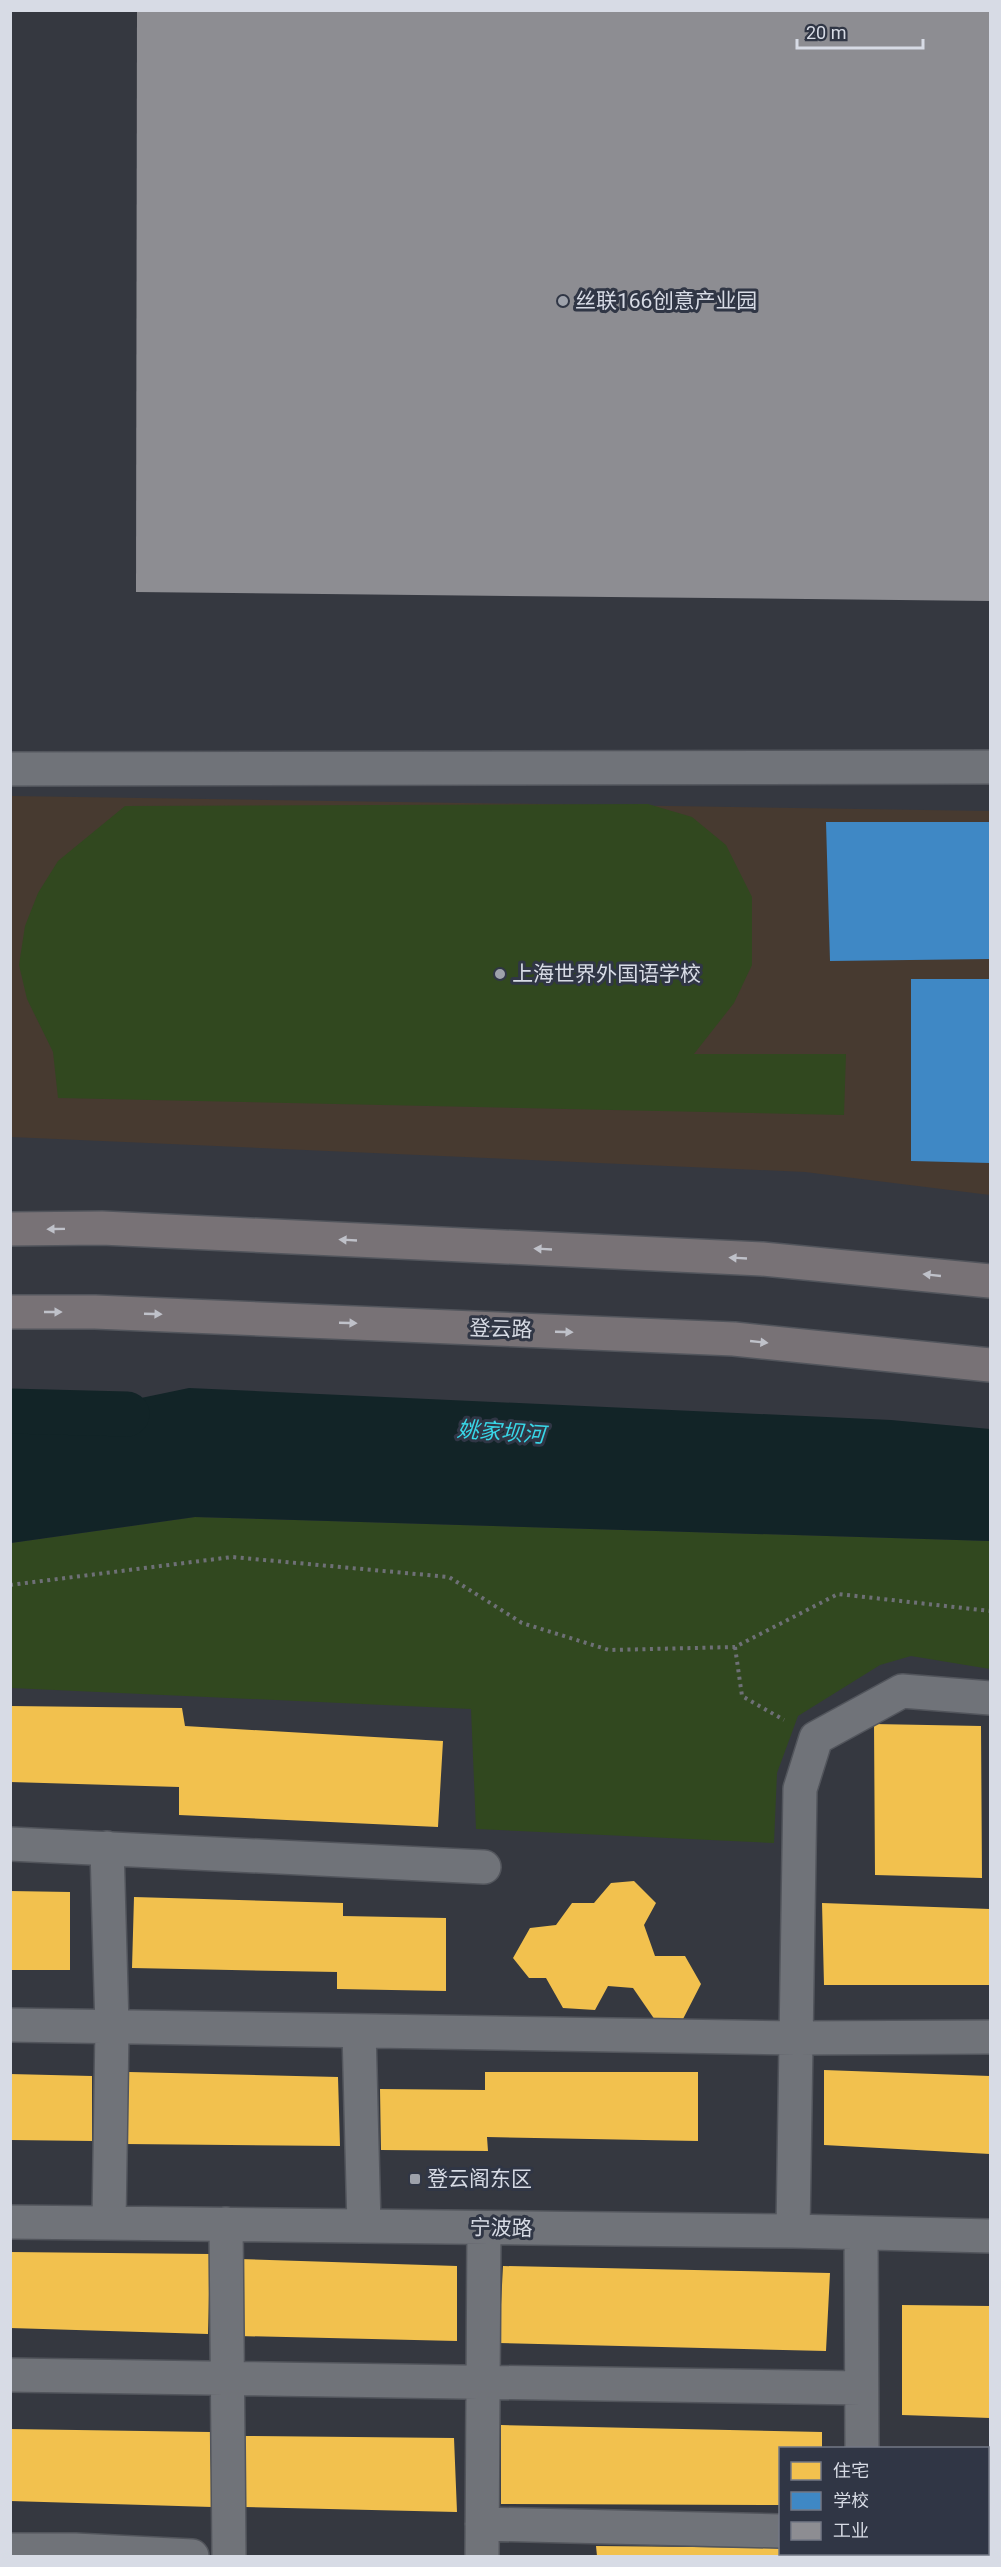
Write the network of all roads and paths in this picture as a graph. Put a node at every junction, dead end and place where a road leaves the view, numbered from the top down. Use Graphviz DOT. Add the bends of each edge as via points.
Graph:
graph roads {
  1 [pos="990,767"];
  2 [pos="10,769"];
  3 [pos="10,1229"];
  4 [pos="990,1281"];
  5 [pos="10,1312"];
  6 [pos="990,1365"];
  7 [pos="10,1585"];
  8 [pos="990,1611"];
  9 [pos="735,1647"];
  10 [pos="990,1698"];
  11 [pos="816,1738"];
  12 [pos="10,1844"];
  13 [pos="107,1848"];
  14 [pos="484,1867"];
  15 [pos="10,2025"];
  16 [pos="112,2027"];
  17 [pos="359,2031"];
  18 [pos="990,2037"];
  19 [pos="796,2038"];
  20 [pos="10,2222"];
  21 [pos="109,2223"];
  22 [pos="226,2224"];
  23 [pos="364,2226"];
  24 [pos="484,2228"];
  25 [pos="793,2231"];
  26 [pos="861,2233"];
  27 [pos="990,2236"];
  28 [pos="10,2375"];
  29 [pos="229,2378"];
  30 [pos="482,2382"];
  31 [pos="861,2388"];
  32 [pos="862,2447"];
  33 [pos="482,2524"];
  34 [pos="779,2530"];
  35 [pos="10,2550"];
  36 [pos="192,2556"];
  37 [pos="229,2556"];
  38 [pos="482,2556"];
  1 -- 2 [label="street"];
  4 -- 3 [label="main road, one-way" via="762,1259 102,1228"];
  5 -- 6 [label="main road, 登云路, one-way" via="95,1312 734,1339"];
  7 -- 9 [label="path" via="232,1557 449,1577 522,1623 609,1650"];
  8 -- 9 [label="path" via="838,1594"];
  9 -- 11 [label="path" via="741,1696"];
  10 -- 11 [label="street" via="902,1690"];
  11 -- 19 [label="street" via="800,1790"];
  12 -- 13 [label="street"];
  13 -- 14 [label="street"];
  13 -- 16 [label="street"];
  15 -- 16 [label="street"];
  16 -- 17 [label="street"];
  16 -- 21 [label="street"];
  17 -- 19 [label="street"];
  17 -- 23 [label="street"];
  18 -- 19 [label="street"];
  19 -- 25 [label="street"];
  20 -- 21 [label="street, 宁波路"];
  21 -- 22 [label="street, 宁波路"];
  22 -- 23 [label="street, 宁波路"];
  22 -- 29 [label="street"];
  23 -- 24 [label="street, 宁波路"];
  24 -- 25 [label="street, 宁波路"];
  24 -- 30 [label="street"];
  25 -- 26 [label="street, 宁波路"];
  26 -- 27 [label="street, 宁波路"];
  26 -- 31 [label="street"];
  28 -- 29 [label="street"];
  29 -- 30 [label="street"];
  29 -- 37 [label="street"];
  30 -- 31 [label="street"];
  30 -- 33 [label="street"];
  31 -- 32 [label="street"];
  33 -- 34 [label="street"];
  33 -- 38 [label="street"];
  35 -- 36 [label="street"];
}
